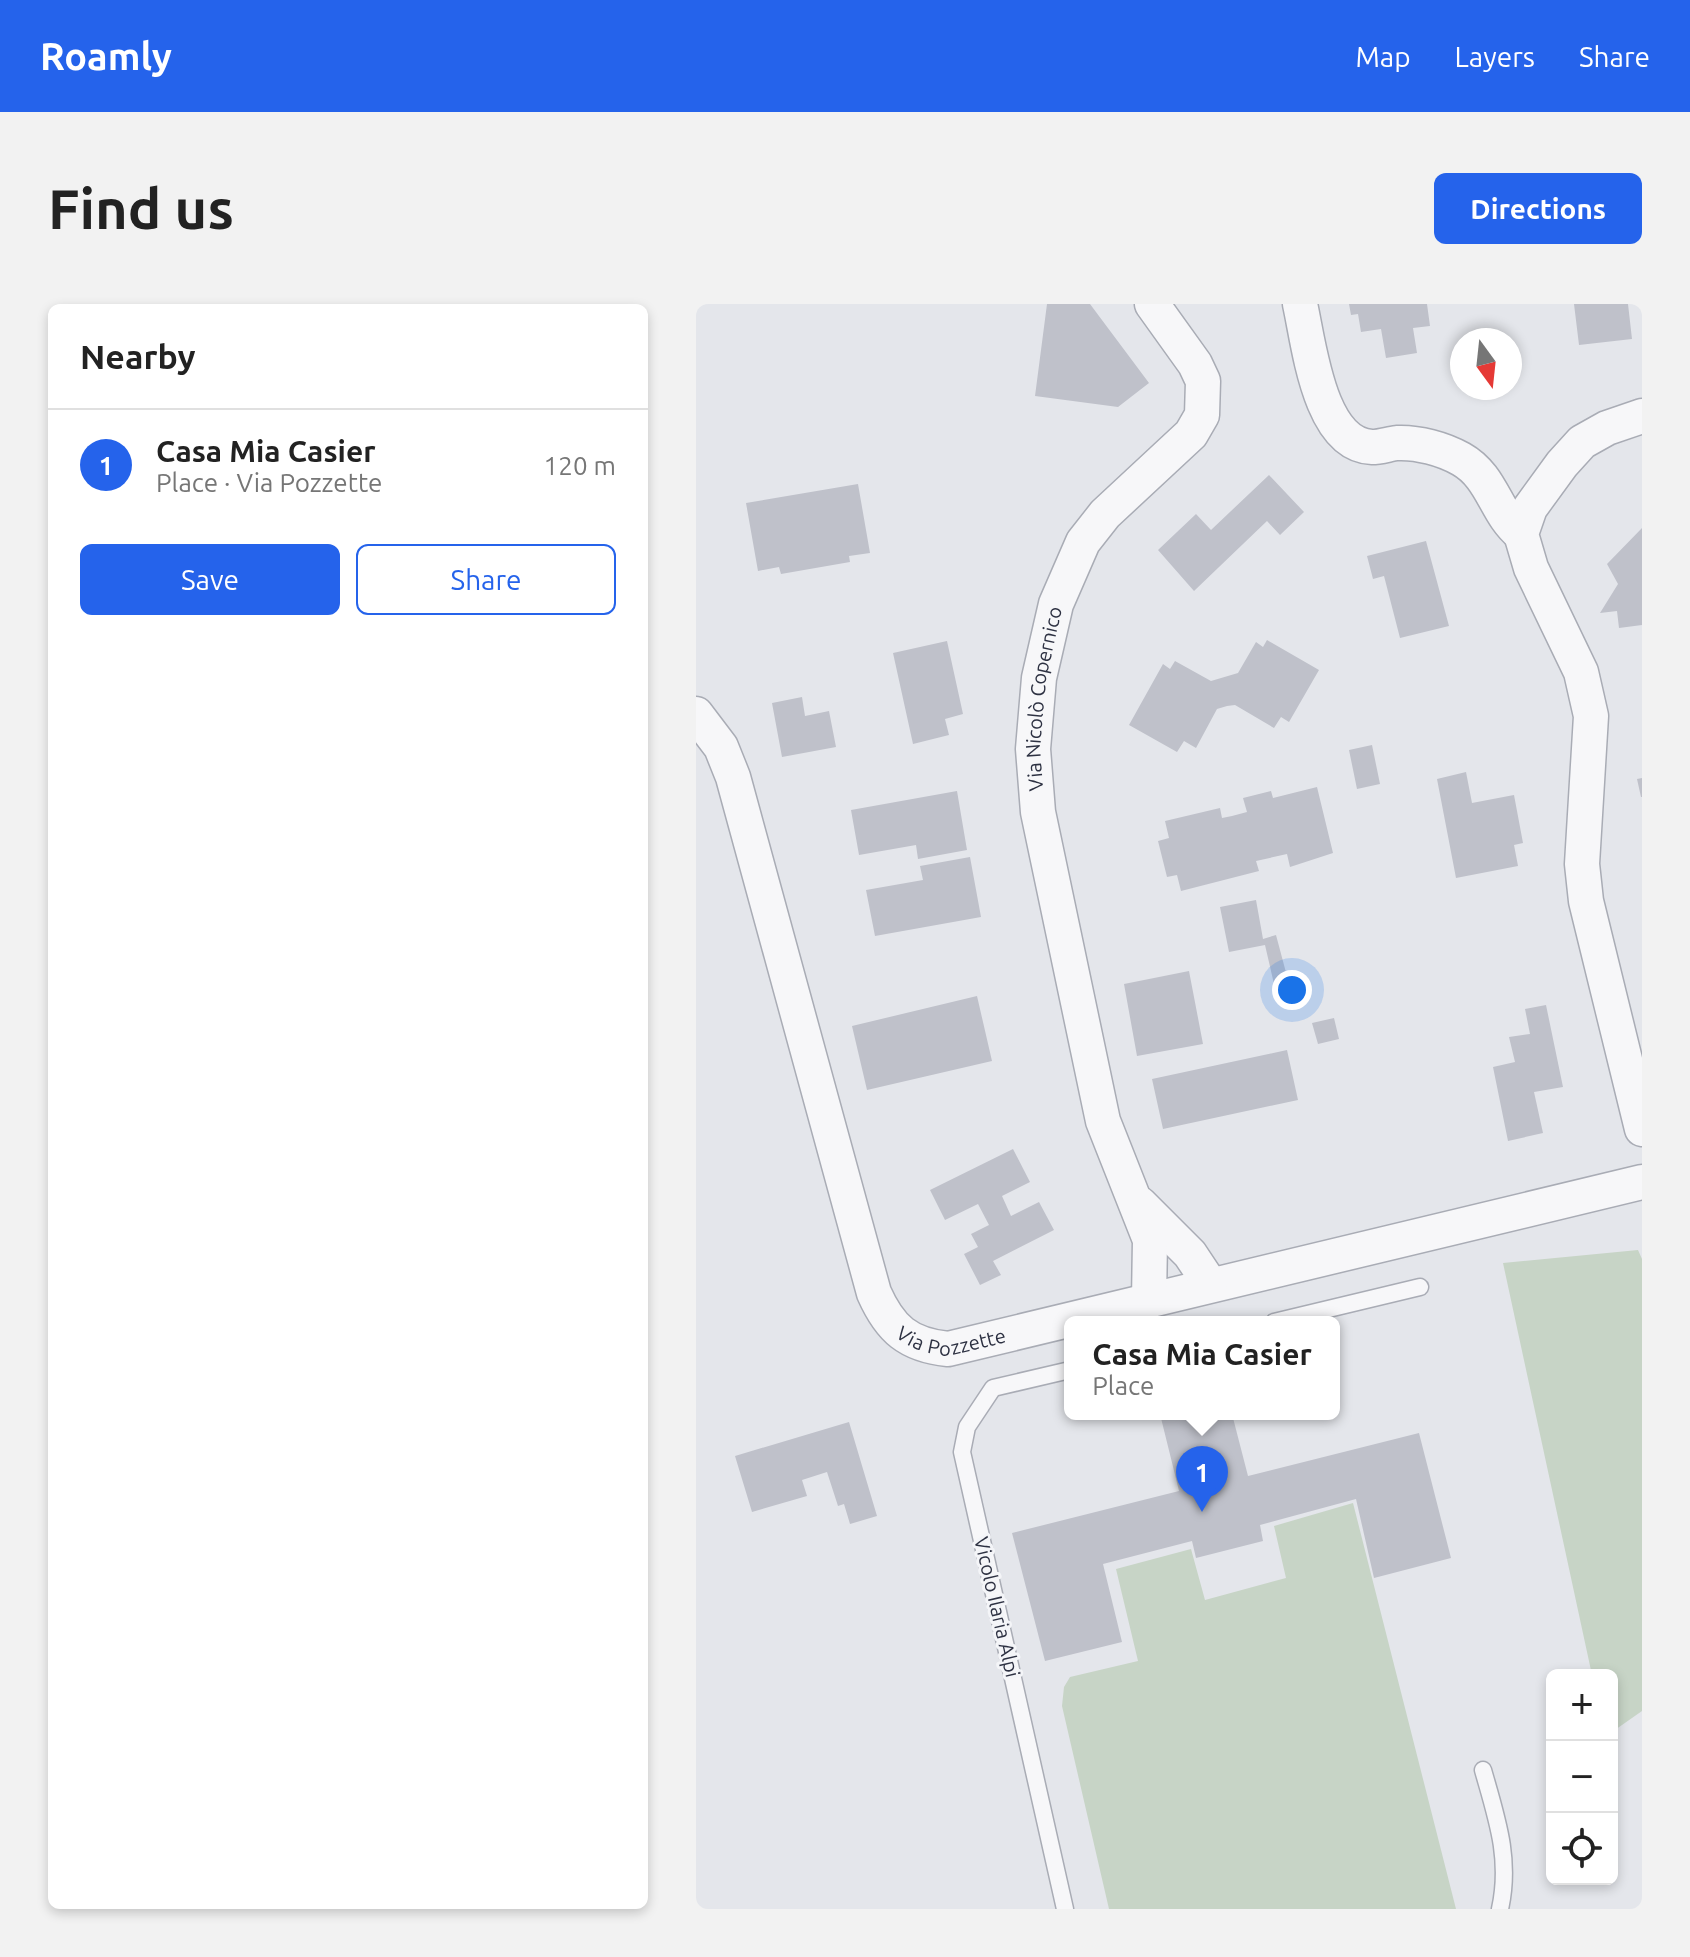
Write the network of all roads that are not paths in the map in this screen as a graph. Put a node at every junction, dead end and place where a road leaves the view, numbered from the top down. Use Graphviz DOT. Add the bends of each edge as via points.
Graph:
graph roads {
  1 [pos="1152,304"];
  2 [pos="1300,304"];
  3 [pos="1642,416"];
  4 [pos="1521,534"];
  5 [pos="696,714"];
  6 [pos="1642,1129"];
  7 [pos="1642,1182"];
  8 [pos="1135,1199"];
  9 [pos="1210,1284"];
  10 [pos="1420,1287"];
  11 [pos="1149,1300"];
  12 [pos="1083,1316"];
  13 [pos="1299,1316"];
  14 [pos="1064,1321"];
  15 [pos="1064,1371"];
  16 [pos="1483,1770"];
  17 [pos="1065,1909"];
  18 [pos="1500,1909"];
  1 -- 8 [label="street, Via Nicolò Copernico" via="1203,381 1202,415 1191,434 1105,514 1083,542 1053,619 1039,678 1033,749 1038,812 1103,1121"];
  2 -- 4 [label="street" via="1333,425 1351,441 1372,447 1413,443 1461,459 1480,473 1508,523"];
  3 -- 4 [label="street" via="1582,442 1530,508"];
  4 -- 6 [label="street" via="1531,568 1581,672 1591,716 1585,889"];
  5 -- 14 [label="street, Via Pozzette" via="721,747 733,777 874,1293 896,1330 912,1342 948,1349"];
  7 -- 9 [label="street, Via Pozzette"];
  8 -- 9 [label="street, Via Nicolò Copernico" via="1190,1254"];
  8 -- 11 [label="street, Via Nicolò Copernico" via="1150,1240"];
  9 -- 11 [label="street, Via Pozzette"];
  10 -- 13 [label="lane"];
  11 -- 12 [label="street, Via Pozzette"];
  15 -- 17 [label="lane, Vicolo Ilaria Alpi" via="993,1388 967,1427 962,1452"];
  16 -- 18 [label="lane" via="1507,1879"];
}
